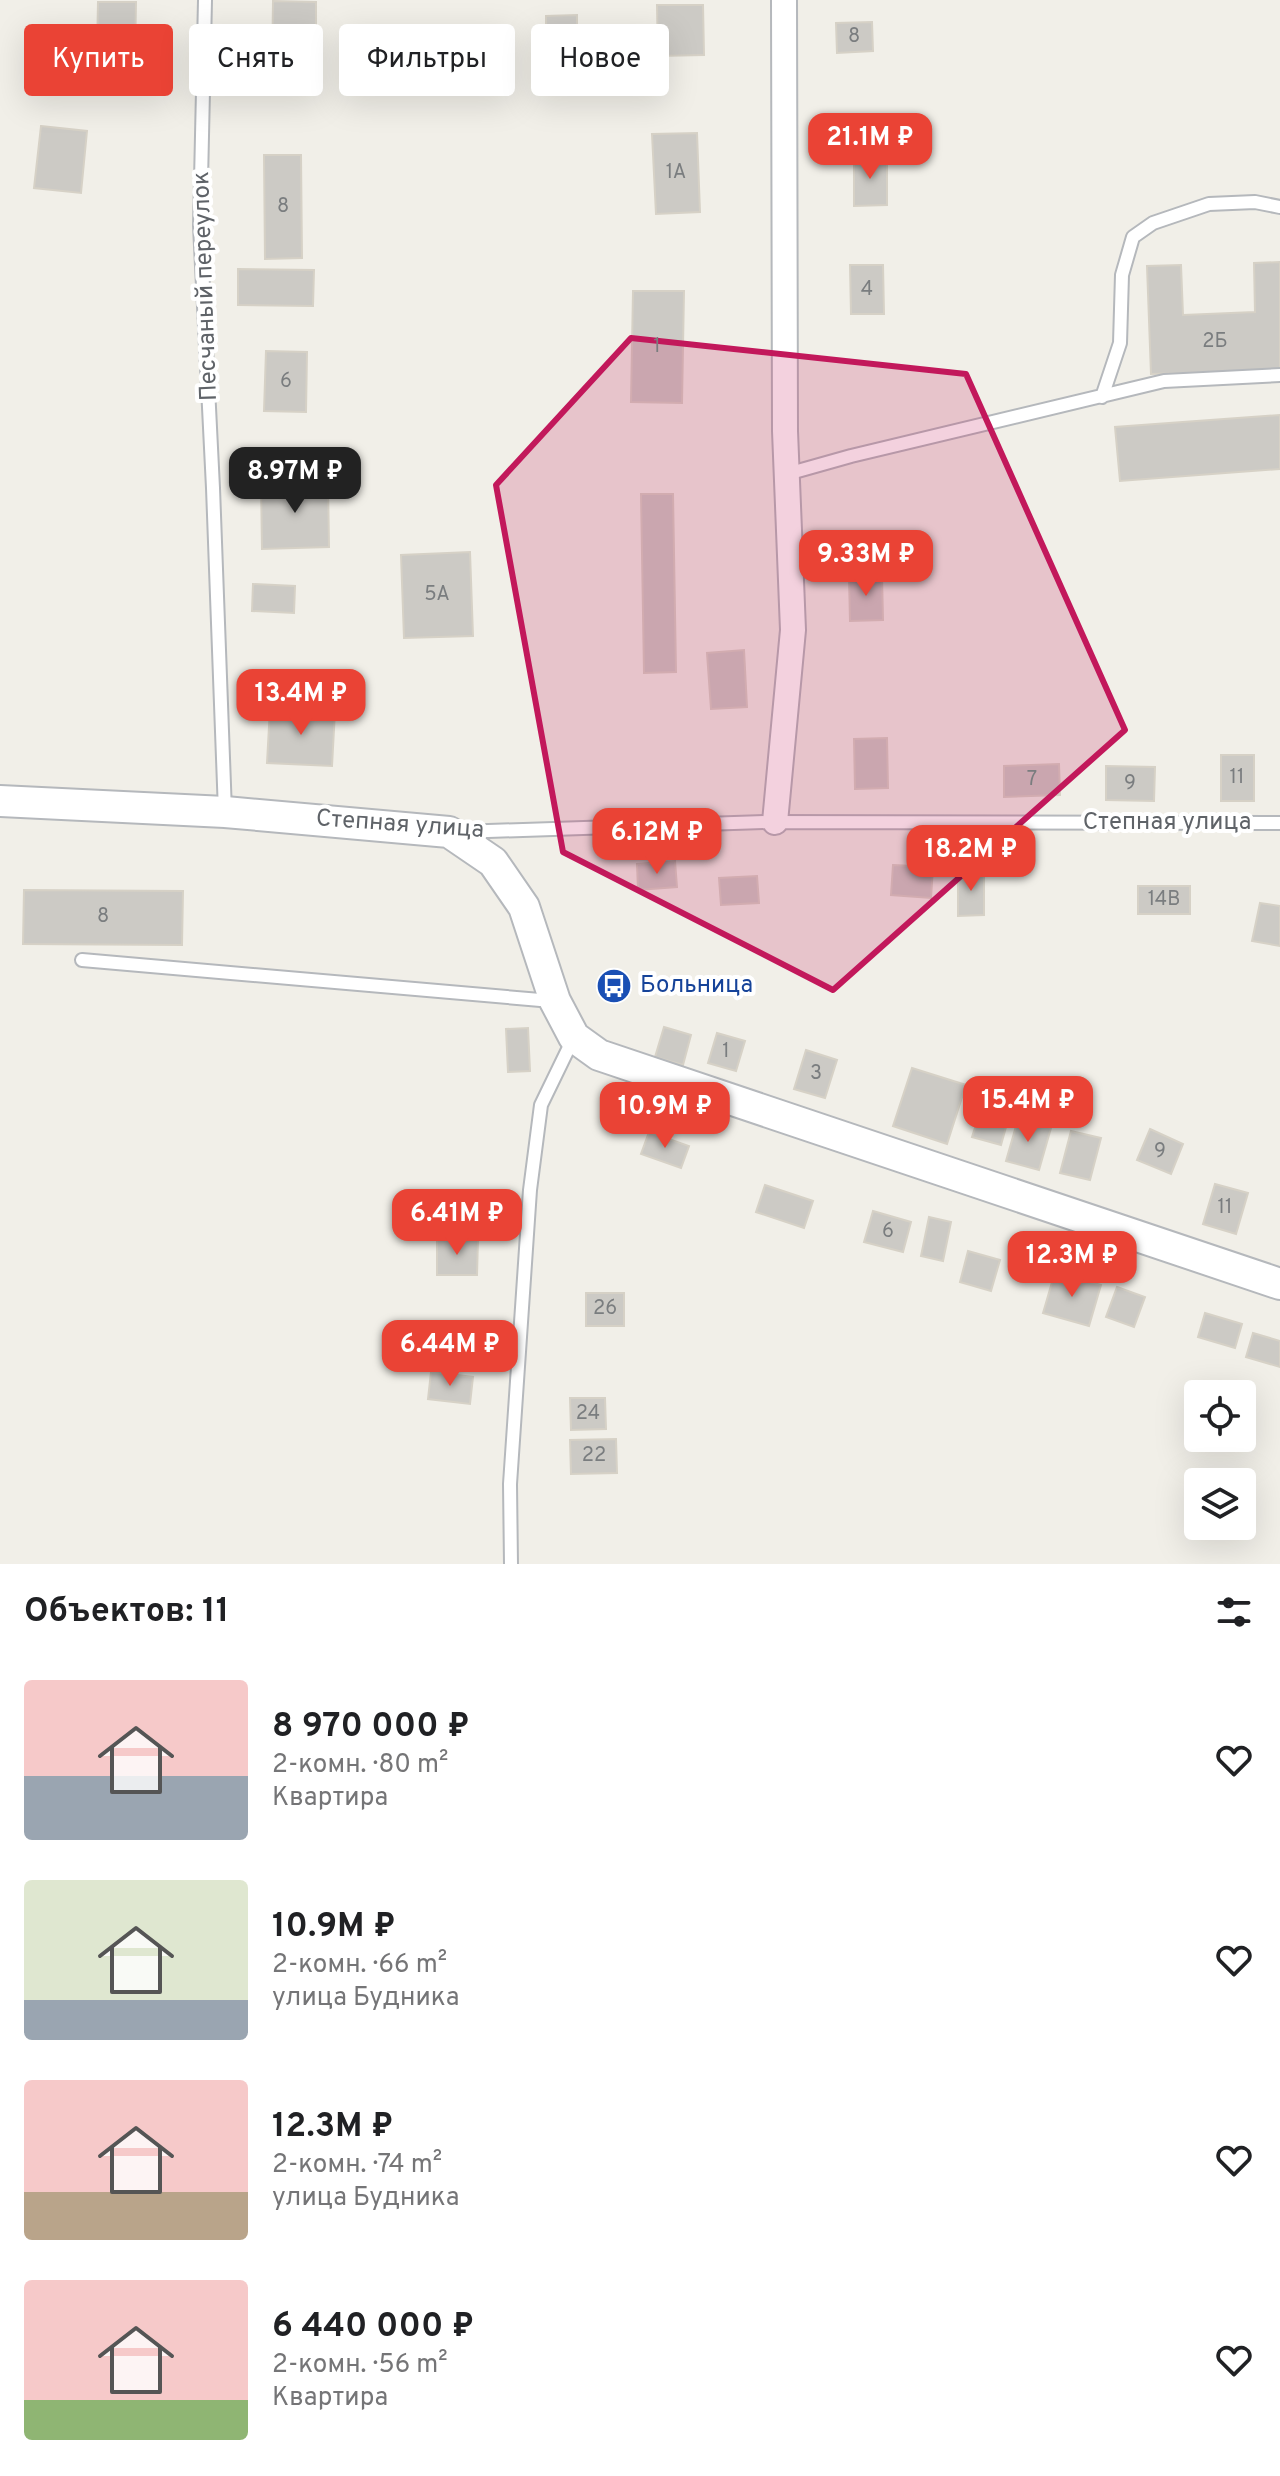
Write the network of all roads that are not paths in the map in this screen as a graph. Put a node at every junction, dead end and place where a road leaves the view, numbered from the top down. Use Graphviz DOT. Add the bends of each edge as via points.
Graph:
graph roads {
  1 [pos="205,0"];
  2 [pos="784,0"];
  3 [pos="1280,207"];
  4 [pos="1280,375"];
  5 [pos="1102,397"];
  6 [pos="787,474"];
  7 [pos="0,801"];
  8 [pos="225,812"];
  9 [pos="775,822"];
  10 [pos="1280,823"];
  11 [pos="449,832"];
  12 [pos="82,960"];
  13 [pos="555,1001"];
  14 [pos="574,1037"];
  15 [pos="1280,1284"];
  16 [pos="511,1564"];
  1 -- 8 [label="lane, Песчаный переулок" via="200,226"];
  2 -- 6 [label="street"];
  3 -- 5 [label="lane" via="1209,204 1153,223 1133,237 1122,275 1120,343"];
  4 -- 5 [label="lane" via="1164,381"];
  5 -- 6 [label="lane"];
  6 -- 9 [label="street" via="793,630"];
  7 -- 8 [label="street, Степная улица"];
  8 -- 11 [label="street, Степная улица"];
  9 -- 10 [label="lane, Степная улица"];
  9 -- 11 [label="lane, Степная улица"];
  11 -- 13 [label="street" via="493,862 524,907"];
  12 -- 13 [label="lane"];
  13 -- 14 [label="street"];
  14 -- 15 [label="street" via="599,1055"];
  14 -- 16 [label="lane" via="541,1105 530,1190 510,1484"];
}
